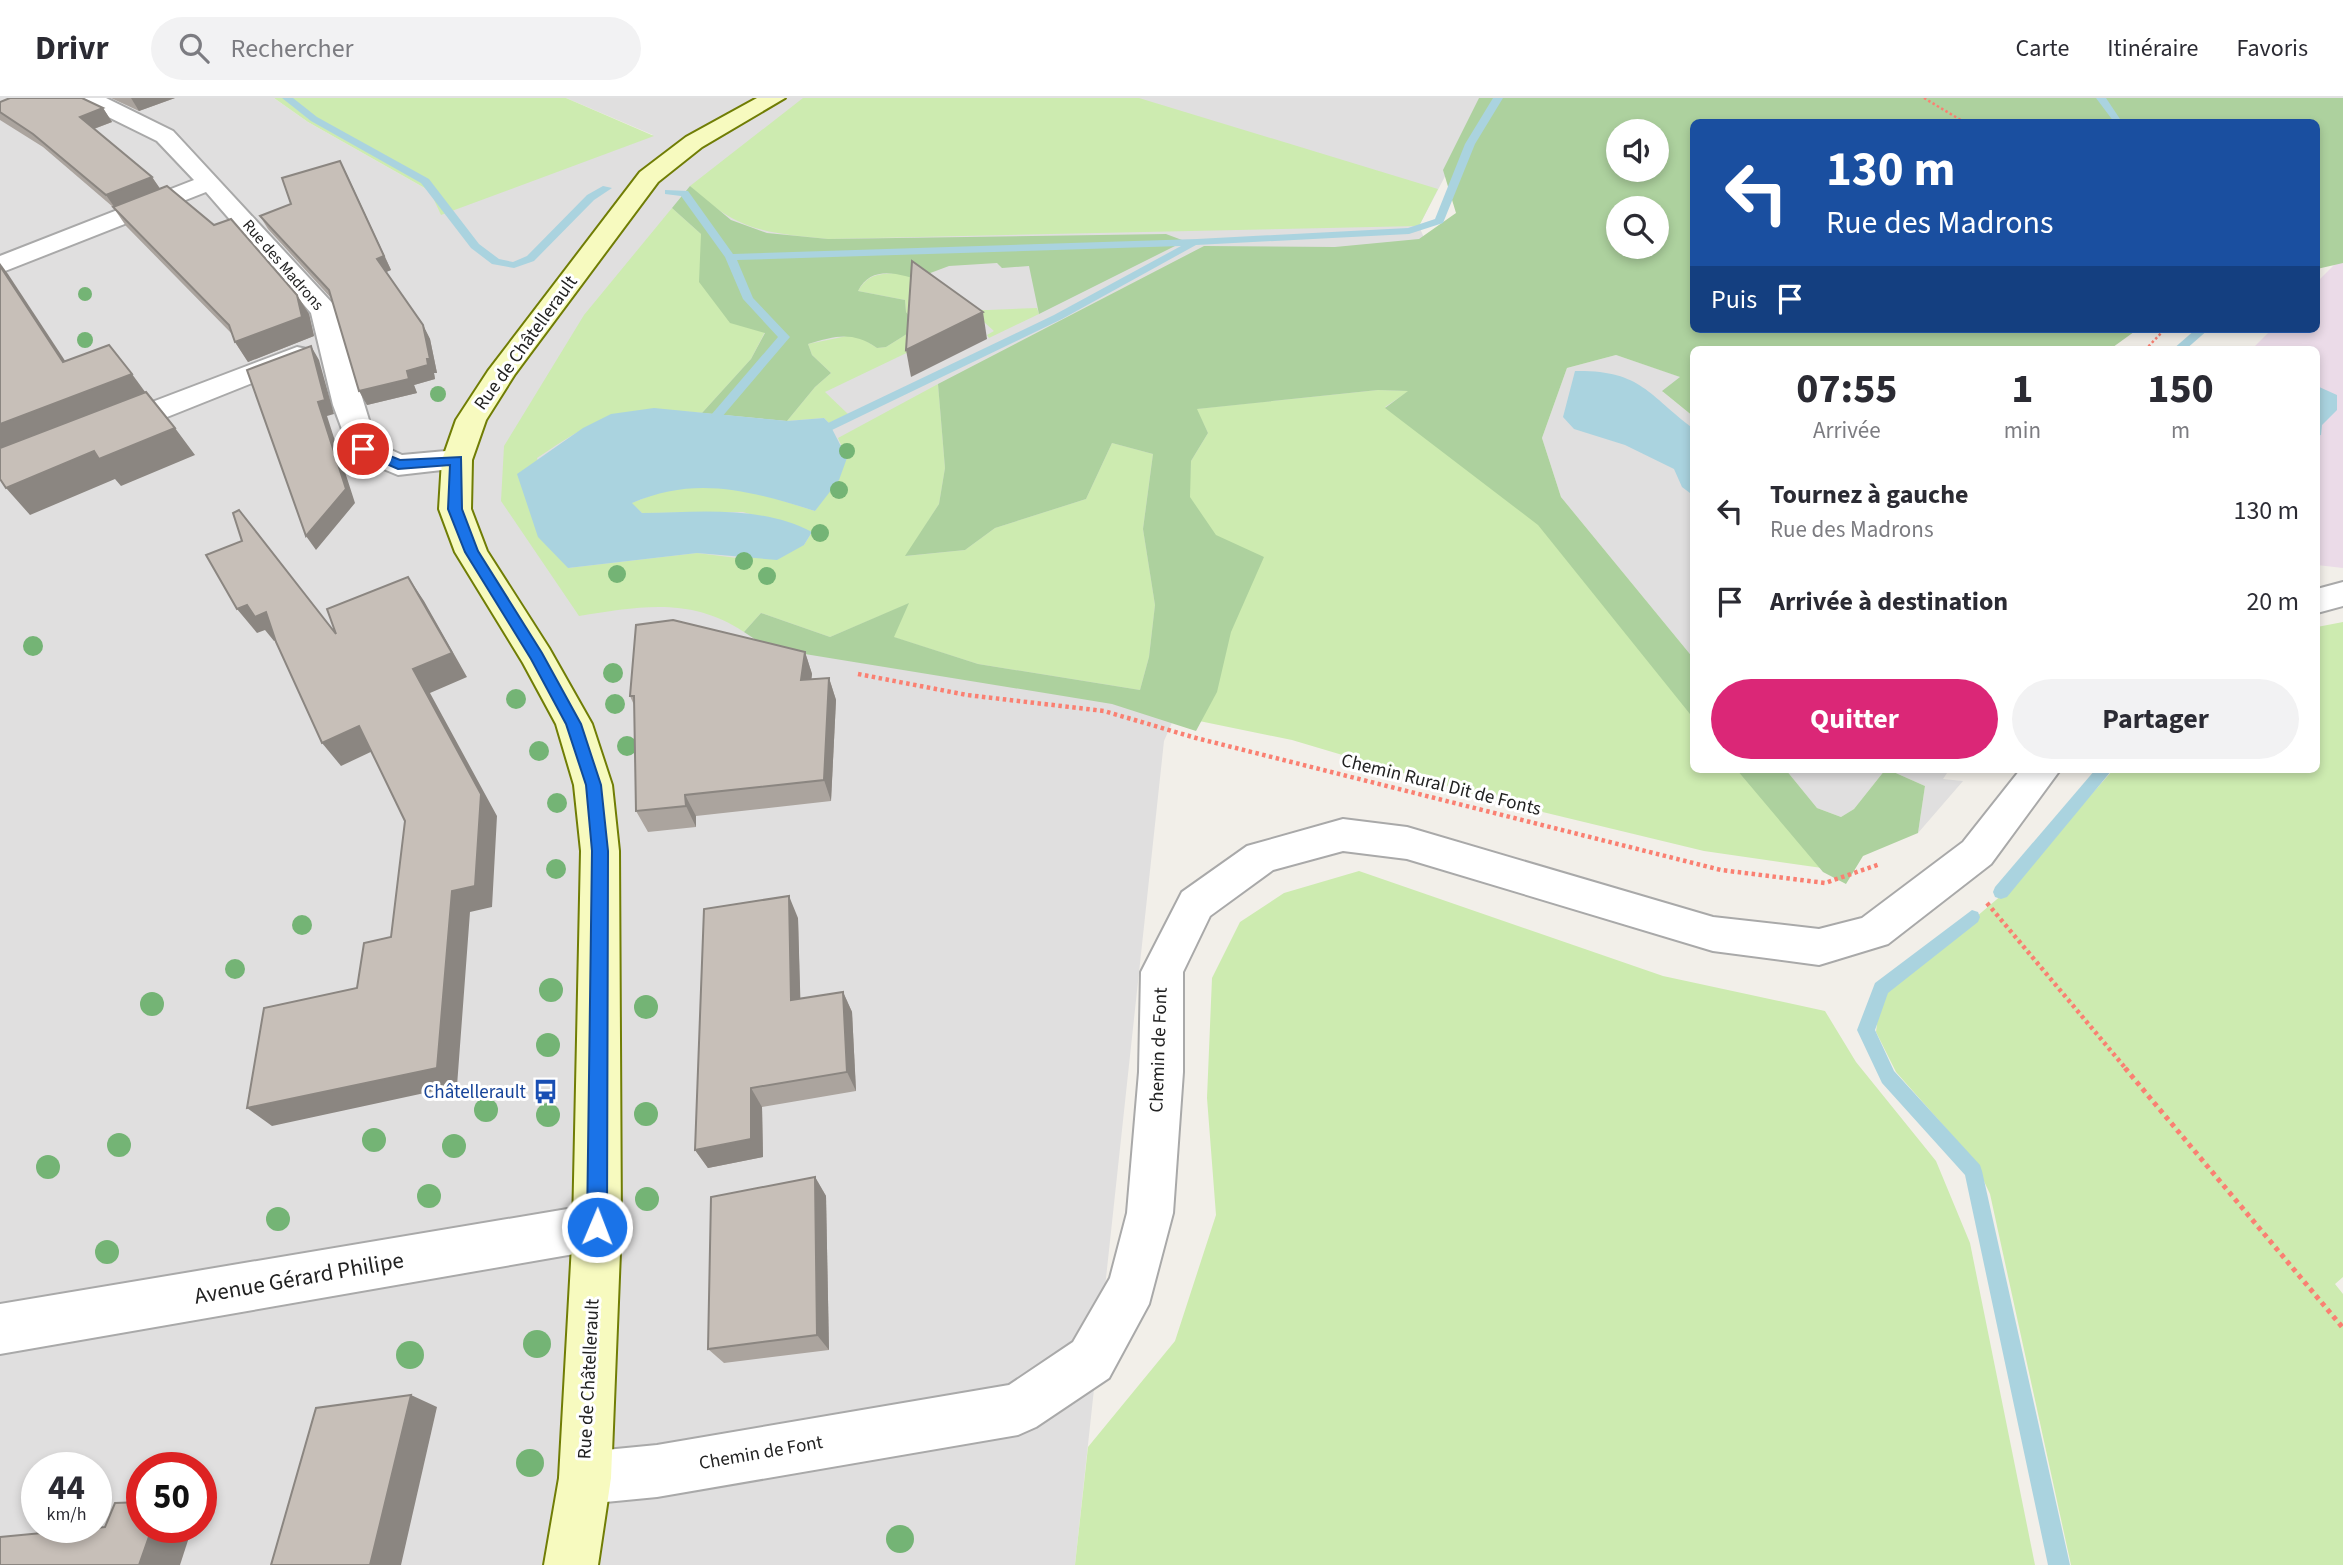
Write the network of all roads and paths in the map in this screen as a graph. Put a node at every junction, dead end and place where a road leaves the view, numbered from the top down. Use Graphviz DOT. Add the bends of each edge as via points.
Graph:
graph roads {
  1 [pos="88,98"];
  2 [pos="774,98"];
  3 [pos="1924,98"];
  4 [pos="1959,119"];
  5 [pos="210,182"];
  6 [pos="0,265"];
  7 [pos="2161,333"];
  8 [pos="331,342"];
  9 [pos="2149,346"];
  10 [pos="89,437"];
  11 [pos="457,460"];
  12 [pos="2343,594"];
  13 [pos="2320,600"];
  14 [pos="858,674"];
  15 [pos="2039,773"];
  16 [pos="1883,863"];
  17 [pos="1958,867"];
  18 [pos="597,1227"];
  19 [pos="2343,1328"];
  20 [pos="0,1329"];
  21 [pos="585,1478"];
  22 [pos="571,1565"];
  1 -- 5 [label="street, Rue des Madrons" via="165,136"];
  2 -- 11 [label="main road, Rue de Châtellerault" via="694,142 649,177 502,371 471,420"];
  3 -- 4 [label="path"];
  5 -- 6 [label="street"];
  5 -- 8 [label="street, Rue des Madrons" via="324,311"];
  7 -- 9 [label="path"];
  8 -- 10 [label="street"];
  8 -- 11 [label="street, Rue des Madrons" via="363,449 398,465"];
  11 -- 18 [label="main road, Rue de Châtellerault" via="455,509 471,552 574,724 593,785 600,851"];
  12 -- 13 [label="street"];
  14 -- 16 [label="path, Chemin Rural Dit de Fonts" via="967,695 1104,711 1721,870 1825,883"];
  15 -- 17 [label="street, Chemin de Font" via="1977,853"];
  17 -- 19 [label="path"];
  17 -- 21 [label="street, Chemin de Font" via="1874,932 1819,947 1713,934 1407,843 1343,835 1261,857 1196,904 1161,972 1161,1072 1150,1213 1132,1287 1091,1360 1018,1409 657,1471"];
  18 -- 20 [label="street, Avenue Gérard Philipe"];
  18 -- 21 [label="main road, Rue de Châtellerault"];
  21 -- 22 [label="main road, Rue de Châtellerault"];
}
